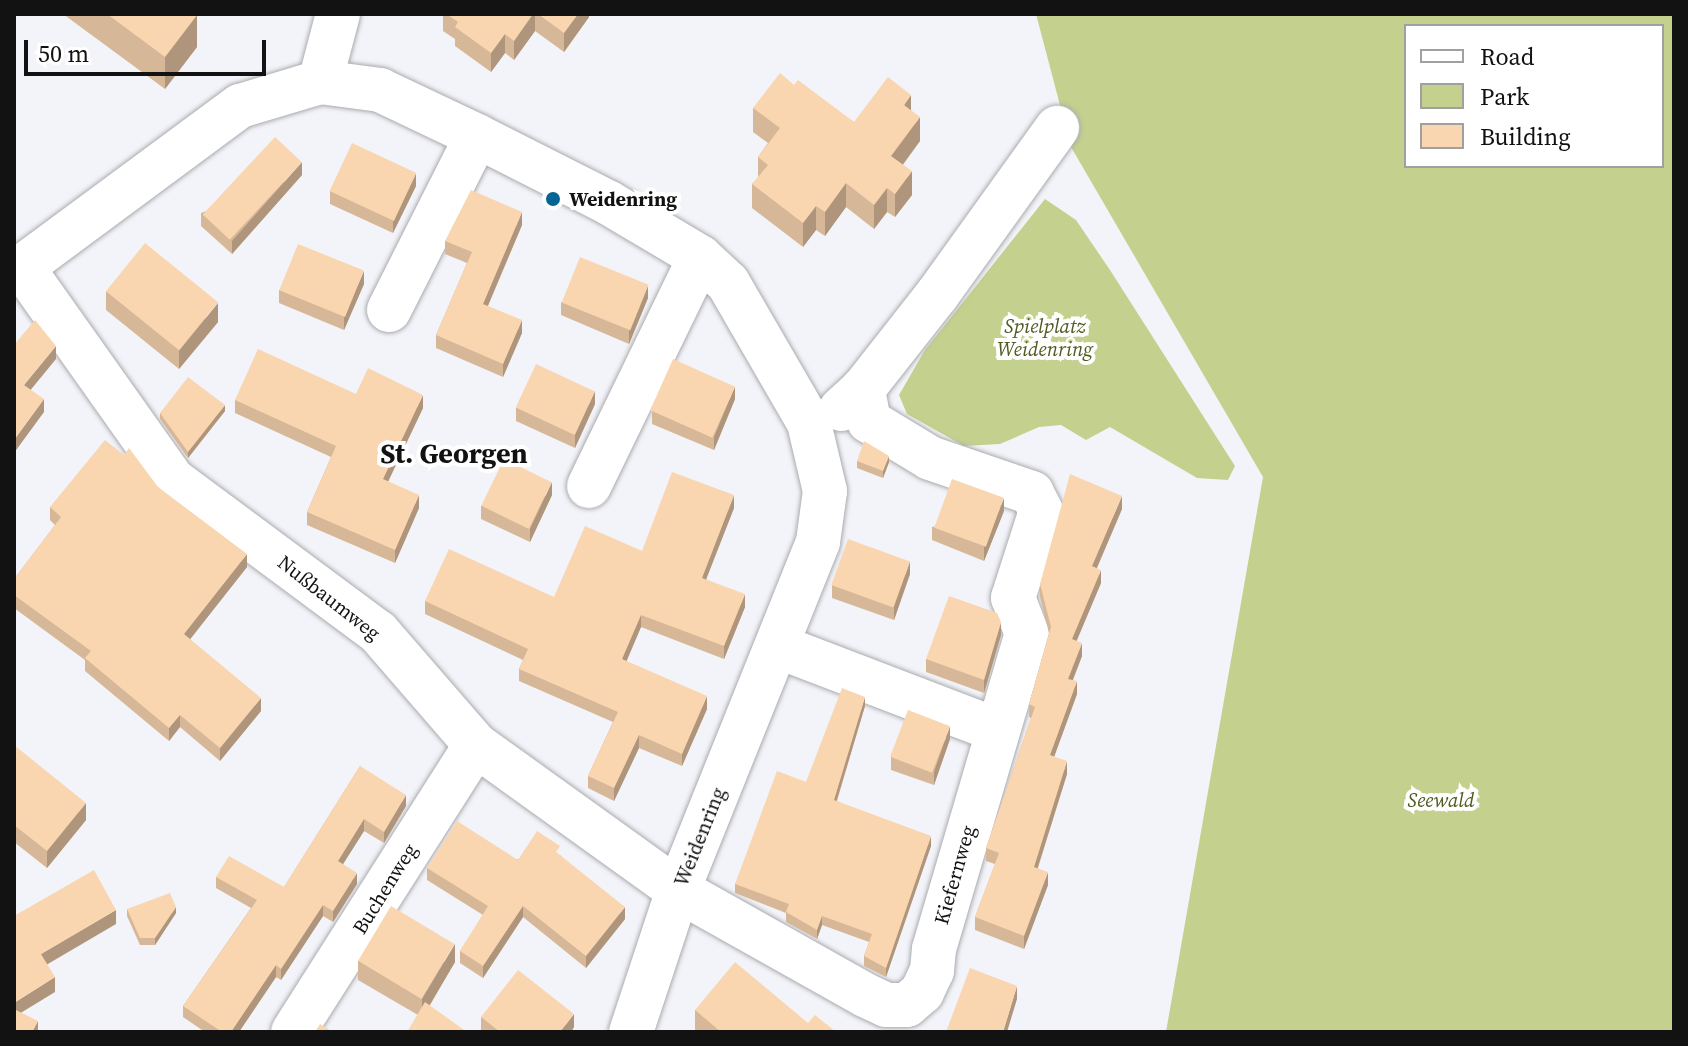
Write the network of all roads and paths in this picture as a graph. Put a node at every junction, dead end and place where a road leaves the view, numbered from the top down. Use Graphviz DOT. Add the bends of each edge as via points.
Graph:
graph roads {
  1 [pos="338,14"];
  2 [pos="320,82"];
  3 [pos="1057,128"];
  4 [pos="477,136"];
  5 [pos="700,257"];
  6 [pos="18,270"];
  7 [pos="389,310"];
  8 [pos="863,389"];
  9 [pos="809,423"];
  10 [pos="589,486"];
  11 [pos="777,646"];
  12 [pos="997,730"];
  13 [pos="476,745"];
  14 [pos="678,890"];
  15 [pos="293,1032"];
  16 [pos="631,1032"];
  1 -- 2 [label="street"];
  2 -- 4 [label="street, Weidenring" via="380,90"];
  2 -- 6 [label="street, Weidenring" via="240,106"];
  3 -- 8 [label="street"];
  4 -- 5 [label="street, Weidenring" via="609,203"];
  4 -- 7 [label="street"];
  5 -- 9 [label="street, Weidenring" via="728,283"];
  5 -- 10 [label="street"];
  6 -- 13 [label="street, Nußbaumweg" via="173,480 378,632"];
  8 -- 9 [label="street" via="837,412"];
  8 -- 12 [label="street, Kiefernweg" via="869,421 930,458 1032,493 1041,511 1013,598 1027,634"];
  9 -- 11 [label="street, Weidenring" via="825,491 818,542"];
  11 -- 12 [label="street"];
  11 -- 14 [label="street, Weidenring"];
  12 -- 14 [label="street, Kiefernweg" via="932,971 922,992 907,1005 886,1005 865,995"];
  13 -- 14 [label="street, Nußbaumweg"];
  13 -- 15 [label="street, Buchenweg"];
  14 -- 16 [label="street, Weidenring"];
}
